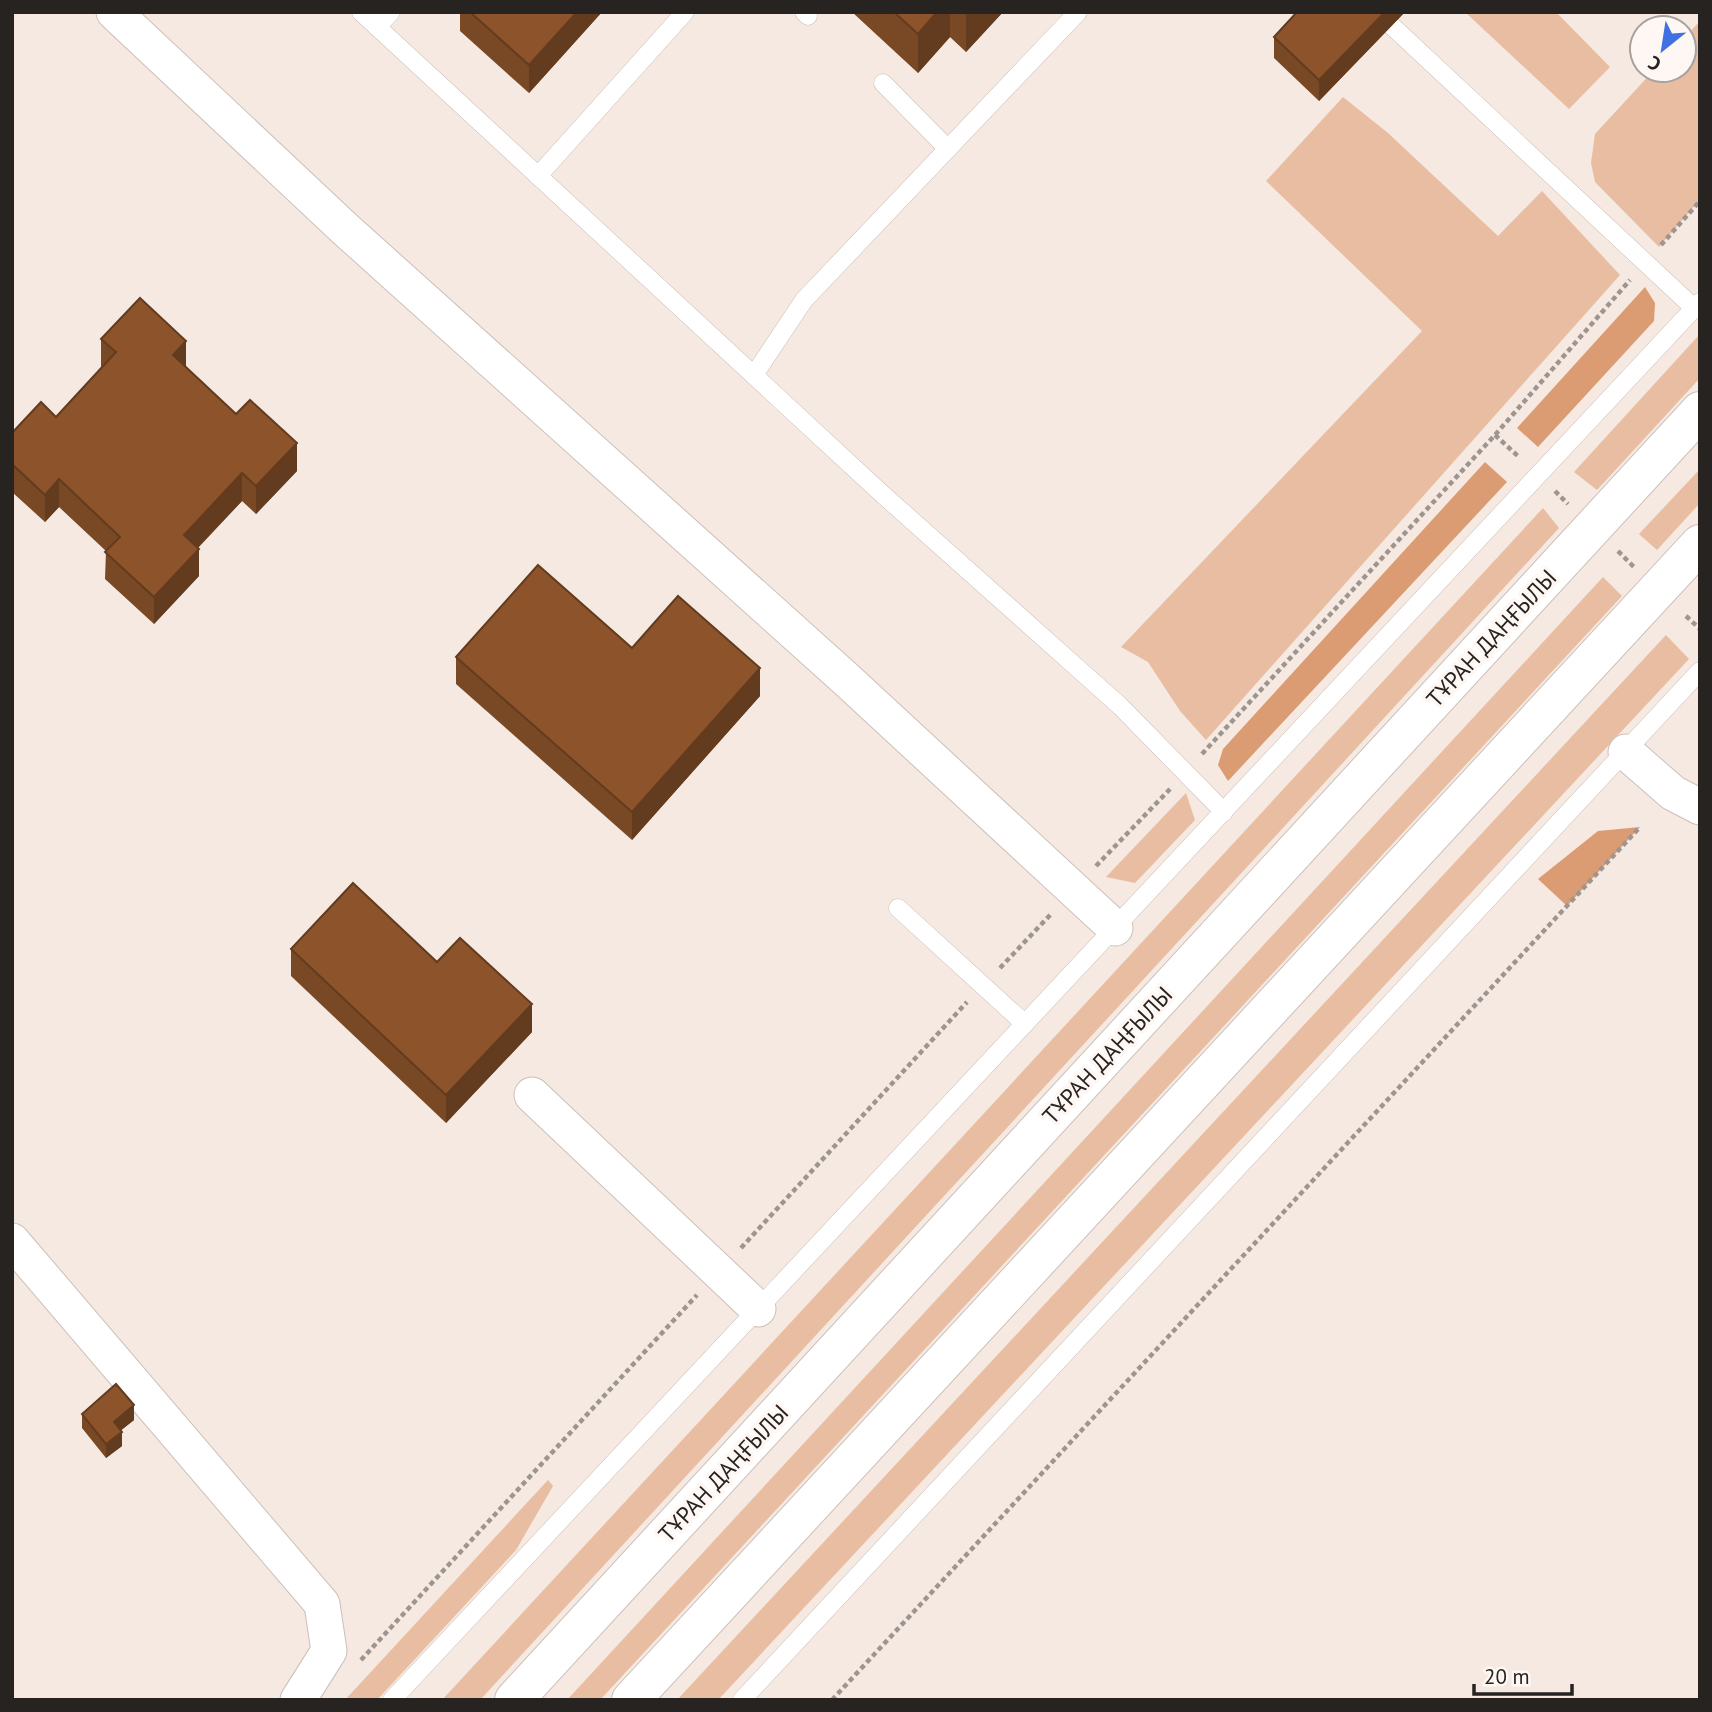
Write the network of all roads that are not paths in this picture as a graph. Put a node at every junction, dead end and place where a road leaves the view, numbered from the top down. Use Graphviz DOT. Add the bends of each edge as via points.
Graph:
graph roads {
  1 [pos="114,12"];
  2 [pos="361,12"];
  3 [pos="391,12"];
  4 [pos="685,12"];
  5 [pos="1078,12"];
  6 [pos="1377,12"];
  7 [pos="377,27"];
  8 [pos="883,83"];
  9 [pos="948,149"];
  10 [pos="538,176"];
  11 [pos="1697,305"];
  12 [pos="754,375"];
  13 [pos="1700,411"];
  14 [pos="1700,544"];
  15 [pos="1700,671"];
  16 [pos="1626,752"];
  17 [pos="1700,807"];
  18 [pos="1224,812"];
  19 [pos="898,908"];
  20 [pos="1115,928"];
  21 [pos="1025,1024"];
  22 [pos="532,1095"];
  23 [pos="12,1241"];
  24 [pos="758,1309"];
  25 [pos="298,1700"];
  26 [pos="392,1700"];
  27 [pos="514,1700"];
  28 [pos="631,1700"];
  29 [pos="742,1700"];
  1 -- 20 [label="street" via="344,228"];
  2 -- 7 [label="lane"];
  3 -- 7 [label="lane"];
  4 -- 10 [label="lane"];
  5 -- 9 [label="lane"];
  6 -- 11 [label="lane" via="1645,263"];
  7 -- 10 [label="lane"];
  8 -- 9 [label="lane"];
  9 -- 12 [label="lane" via="804,300"];
  10 -- 12 [label="lane"];
  11 -- 18 [label="lane"];
  12 -- 18 [label="lane" via="1119,706"];
  13 -- 27 [label="main road, ТҰРАН ДАҢҒЫЛЫ"];
  14 -- 28 [label="main road"];
  15 -- 16 [label="lane"];
  16 -- 17 [label="street" via="1673,793"];
  16 -- 29 [label="lane"];
  18 -- 20 [label="lane"];
  19 -- 21 [label="lane"];
  20 -- 21 [label="lane"];
  21 -- 24 [label="lane"];
  22 -- 24 [label="street"];
  23 -- 25 [label="street" via="322,1604 329,1651"];
  24 -- 26 [label="lane"];
}
